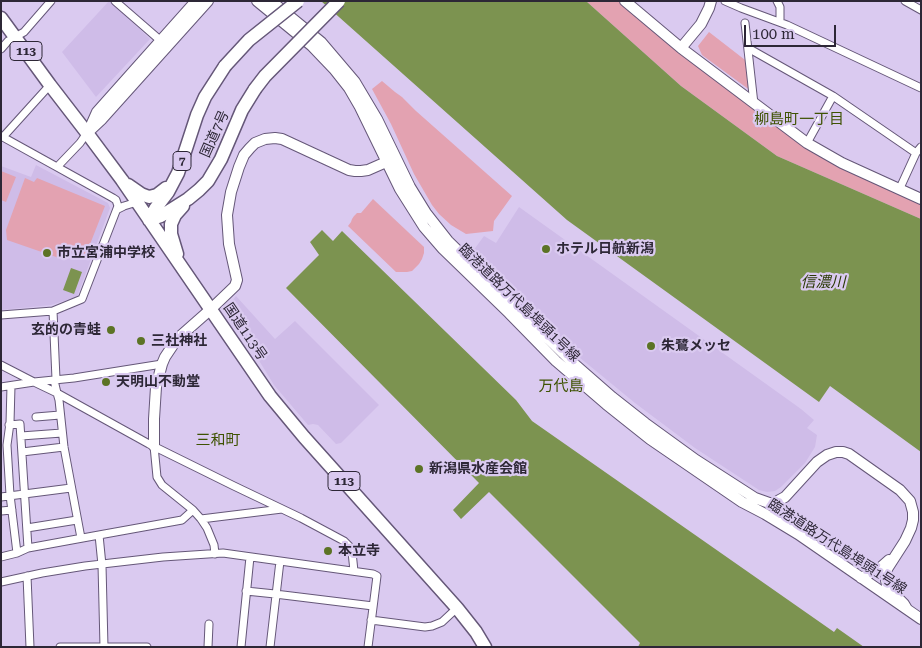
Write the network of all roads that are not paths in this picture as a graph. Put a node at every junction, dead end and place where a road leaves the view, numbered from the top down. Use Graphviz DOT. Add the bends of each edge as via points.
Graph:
graph roads {
  1 [pos="51,1"];
  2 [pos="115,1"];
  3 [pos="196,1"];
  4 [pos="208,1"];
  5 [pos="257,1"];
  6 [pos="271,1"];
  7 [pos="298,1"];
  8 [pos="339,1"];
  9 [pos="625,1"];
  10 [pos="710,1"];
  11 [pos="777,1"];
  12 [pos="904,1"];
  13 [pos="730,2"];
  14 [pos="921,10"];
  15 [pos="1,18"];
  16 [pos="780,22"];
  17 [pos="744,24"];
  18 [pos="16,37"];
  19 [pos="161,41"];
  20 [pos="682,48"];
  21 [pos="748,48"];
  22 [pos="1,49"];
  23 [pos="50,86"];
  24 [pos="921,88"];
  25 [pos="833,96"];
  26 [pos="754,104"];
  27 [pos="87,133"];
  28 [pos="2,137"];
  29 [pos="807,143"];
  30 [pos="918,150"];
  31 [pos="392,160"];
  32 [pos="58,166"];
  33 [pos="178,173"];
  34 [pos="122,180"];
  35 [pos="900,188"];
  36 [pos="199,190"];
  37 [pos="921,199"];
  38 [pos="137,202"];
  39 [pos="118,209"];
  40 [pos="149,220"];
  41 [pos="180,265"];
  42 [pos="211,309"];
  43 [pos="53,312"];
  44 [pos="1,315"];
  45 [pos="162,364"];
  46 [pos="1,365"];
  47 [pos="55,379"];
  48 [pos="34,382"];
  49 [pos="11,386"];
  50 [pos="1,387"];
  51 [pos="56,393"];
  52 [pos="60,415"];
  53 [pos="36,417"];
  54 [pos="9,425"];
  55 [pos="62,433"];
  56 [pos="21,436"];
  57 [pos="154,446"];
  58 [pos="64,448"];
  59 [pos="22,452"];
  60 [pos="5,459"];
  61 [pos="10,479"];
  62 [pos="1,480"];
  63 [pos="71,488"];
  64 [pos="24,493"];
  65 [pos="10,495"];
  66 [pos="1,497"];
  67 [pos="774,503"];
  68 [pos="282,509"];
  69 [pos="12,510"];
  70 [pos="193,510"];
  71 [pos="1,511"];
  72 [pos="201,519"];
  73 [pos="77,520"];
  74 [pos="783,525"];
  75 [pos="26,528"];
  76 [pos="99,535"];
  77 [pos="81,538"];
  78 [pos="28,548"];
  79 [pos="900,548"];
  80 [pos="17,553"];
  81 [pos="215,554"];
  82 [pos="1,557"];
  83 [pos="250,557"];
  84 [pos="280,561"];
  85 [pos="102,565"];
  86 [pos="354,570"];
  87 [pos="27,576"];
  88 [pos="862,578"];
  89 [pos="1,582"];
  90 [pos="246,591"];
  91 [pos="275,594"];
  92 [pos="373,606"];
  93 [pos="457,608"];
  94 [pos="907,609"];
  95 [pos="921,618"];
  96 [pos="371,620"];
  97 [pos="208,624"];
  98 [pos="30,647"];
  99 [pos="60,647"];
  100 [pos="104,647"];
  101 [pos="147,647"];
  102 [pos="208,647"];
  103 [pos="241,647"];
  104 [pos="270,647"];
  105 [pos="368,647"];
  106 [pos="484,647"];
  1 -- 18 [label="street"];
  2 -- 19 [label="street"];
  3 -- 19 [label="street"];
  4 -- 27 [label="street"];
  5 -- 31 [label="street, 臨港道路万代島埠頭1号線" via="312,46 334,69"];
  6 -- 31 [label="street, 臨港道路万代島埠頭1号線" via="321,42 355,82 370,106"];
  7 -- 33 [label="highway, 国道7号 / 7, bridge" via="249,40 226,66 196,115"];
  8 -- 36 [label="highway, 国道7号 / 7, bridge" via="255,89 242,110 221,159"];
  9 -- 20 [label="street"];
  10 -- 20 [label="street" via="701,24"];
  11 -- 16 [label="street"];
  12 -- 14 [label="street"];
  13 -- 16 [label="street"];
  15 -- 18 [label="highway, 国道113号 / 113"];
  16 -- 24 [label="street"];
  17 -- 21 [label="street"];
  18 -- 22 [label="street"];
  18 -- 23 [label="highway, 国道113号 / 113"];
  19 -- 27 [label="street" via="97,112"];
  20 -- 26 [label="street"];
  21 -- 25 [label="street"];
  21 -- 26 [label="street"];
  23 -- 27 [label="highway, 国道113号 / 113"];
  23 -- 28 [label="street"];
  25 -- 29 [label="street"];
  25 -- 30 [label="street"];
  26 -- 29 [label="street"];
  27 -- 32 [label="street"];
  27 -- 34 [label="highway, 国道113号 / 113"];
  28 -- 32 [label="street"];
  29 -- 35 [label="street" via="842,163"];
  30 -- 35 [label="street"];
  31 -- 42 [label="street" via="368,170 355,171 282,139 270,138 255,143 244,155 231,192 229,244 237,280 235,286"];
  31 -- 67 [label="street, 臨港道路万代島埠頭1号線" via="448,241 572,362 638,418 696,460 755,498"];
  31 -- 74 [label="street, 臨港道路万代島埠頭1号線" via="406,199 431,235 560,365 650,439 742,502"];
  32 -- 39 [label="street" via="114,199"];
  33 -- 34 [label="highway" via="154,197 145,196"];
  33 -- 40 [label="highway, 国道7号 / 7"];
  34 -- 38 [label="highway, 国道113号 / 113"];
  35 -- 37 [label="street"];
  36 -- 40 [label="highway, 国道7号 / 7" via="161,216"];
  36 -- 41 [label="highway" via="172,219 171,234"];
  38 -- 39 [label="street"];
  38 -- 40 [label="highway, 国道113号 / 113"];
  39 -- 43 [label="street" via="83,298"];
  40 -- 41 [label="highway, 国道113号 / 113"];
  41 -- 42 [label="highway, 国道113号 / 113"];
  42 -- 45 [label="street" via="177,339"];
  42 -- 93 [label="highway, 国道113号 / 113" via="270,396"];
  43 -- 44 [label="street"];
  43 -- 47 [label="street"];
  45 -- 47 [label="street"];
  45 -- 57 [label="street" via="156,387"];
  46 -- 48 [label="street"];
  47 -- 48 [label="street"];
  47 -- 51 [label="street"];
  48 -- 49 [label="street"];
  48 -- 51 [label="street"];
  49 -- 50 [label="street"];
  49 -- 54 [label="street"];
  51 -- 52 [label="street"];
  51 -- 57 [label="street"];
  52 -- 53 [label="street"];
  52 -- 55 [label="street"];
  54 -- 56 [label="street" via="20,424"];
  54 -- 60 [label="street"];
  55 -- 56 [label="street"];
  55 -- 58 [label="street"];
  56 -- 59 [label="street"];
  57 -- 68 [label="street"];
  57 -- 70 [label="street" via="157,477 162,485"];
  58 -- 59 [label="street"];
  58 -- 63 [label="street"];
  59 -- 64 [label="street"];
  60 -- 61 [label="street"];
  61 -- 62 [label="street"];
  61 -- 65 [label="street"];
  63 -- 64 [label="street"];
  63 -- 73 [label="street"];
  64 -- 65 [label="street"];
  64 -- 75 [label="street"];
  65 -- 66 [label="street"];
  65 -- 69 [label="street"];
  67 -- 74 [label="street" via="777,518"];
  67 -- 79 [label="street, 臨港道路万代島埠頭1号線" via="785,497 827,455 836,452 849,454 900,490 910,501 913,520"];
  68 -- 72 [label="street"];
  68 -- 86 [label="street" via="344,541 352,552"];
  69 -- 71 [label="street"];
  69 -- 80 [label="street"];
  70 -- 72 [label="street"];
  70 -- 76 [label="street" via="182,520"];
  72 -- 81 [label="street"];
  73 -- 75 [label="street"];
  73 -- 77 [label="street"];
  74 -- 88 [label="street, 臨港道路万代島埠頭1号線"];
  75 -- 78 [label="street"];
  76 -- 77 [label="street"];
  76 -- 85 [label="street"];
  77 -- 78 [label="street"];
  78 -- 80 [label="street"];
  79 -- 88 [label="street" via="880,568"];
  79 -- 94 [label="street, 臨港道路万代島埠頭1号線" via="887,569 886,580 890,590"];
  80 -- 82 [label="street"];
  81 -- 83 [label="street"];
  81 -- 85 [label="street"];
  83 -- 84 [label="street"];
  83 -- 90 [label="street"];
  84 -- 86 [label="street"];
  84 -- 91 [label="street"];
  85 -- 87 [label="street"];
  85 -- 100 [label="street"];
  86 -- 92 [label="street" via="376,576"];
  87 -- 89 [label="street"];
  87 -- 98 [label="street"];
  88 -- 94 [label="street, 臨港道路万代島埠頭1号線"];
  90 -- 91 [label="street"];
  90 -- 103 [label="street"];
  91 -- 92 [label="street"];
  91 -- 104 [label="street"];
  92 -- 96 [label="street"];
  93 -- 96 [label="street" via="442,622 425,627"];
  93 -- 106 [label="highway, 国道113号 / 113"];
  94 -- 95 [label="street"];
  96 -- 105 [label="street"];
  97 -- 102 [label="street"];
  99 -- 100 [label="street"];
  100 -- 101 [label="street"];
}
